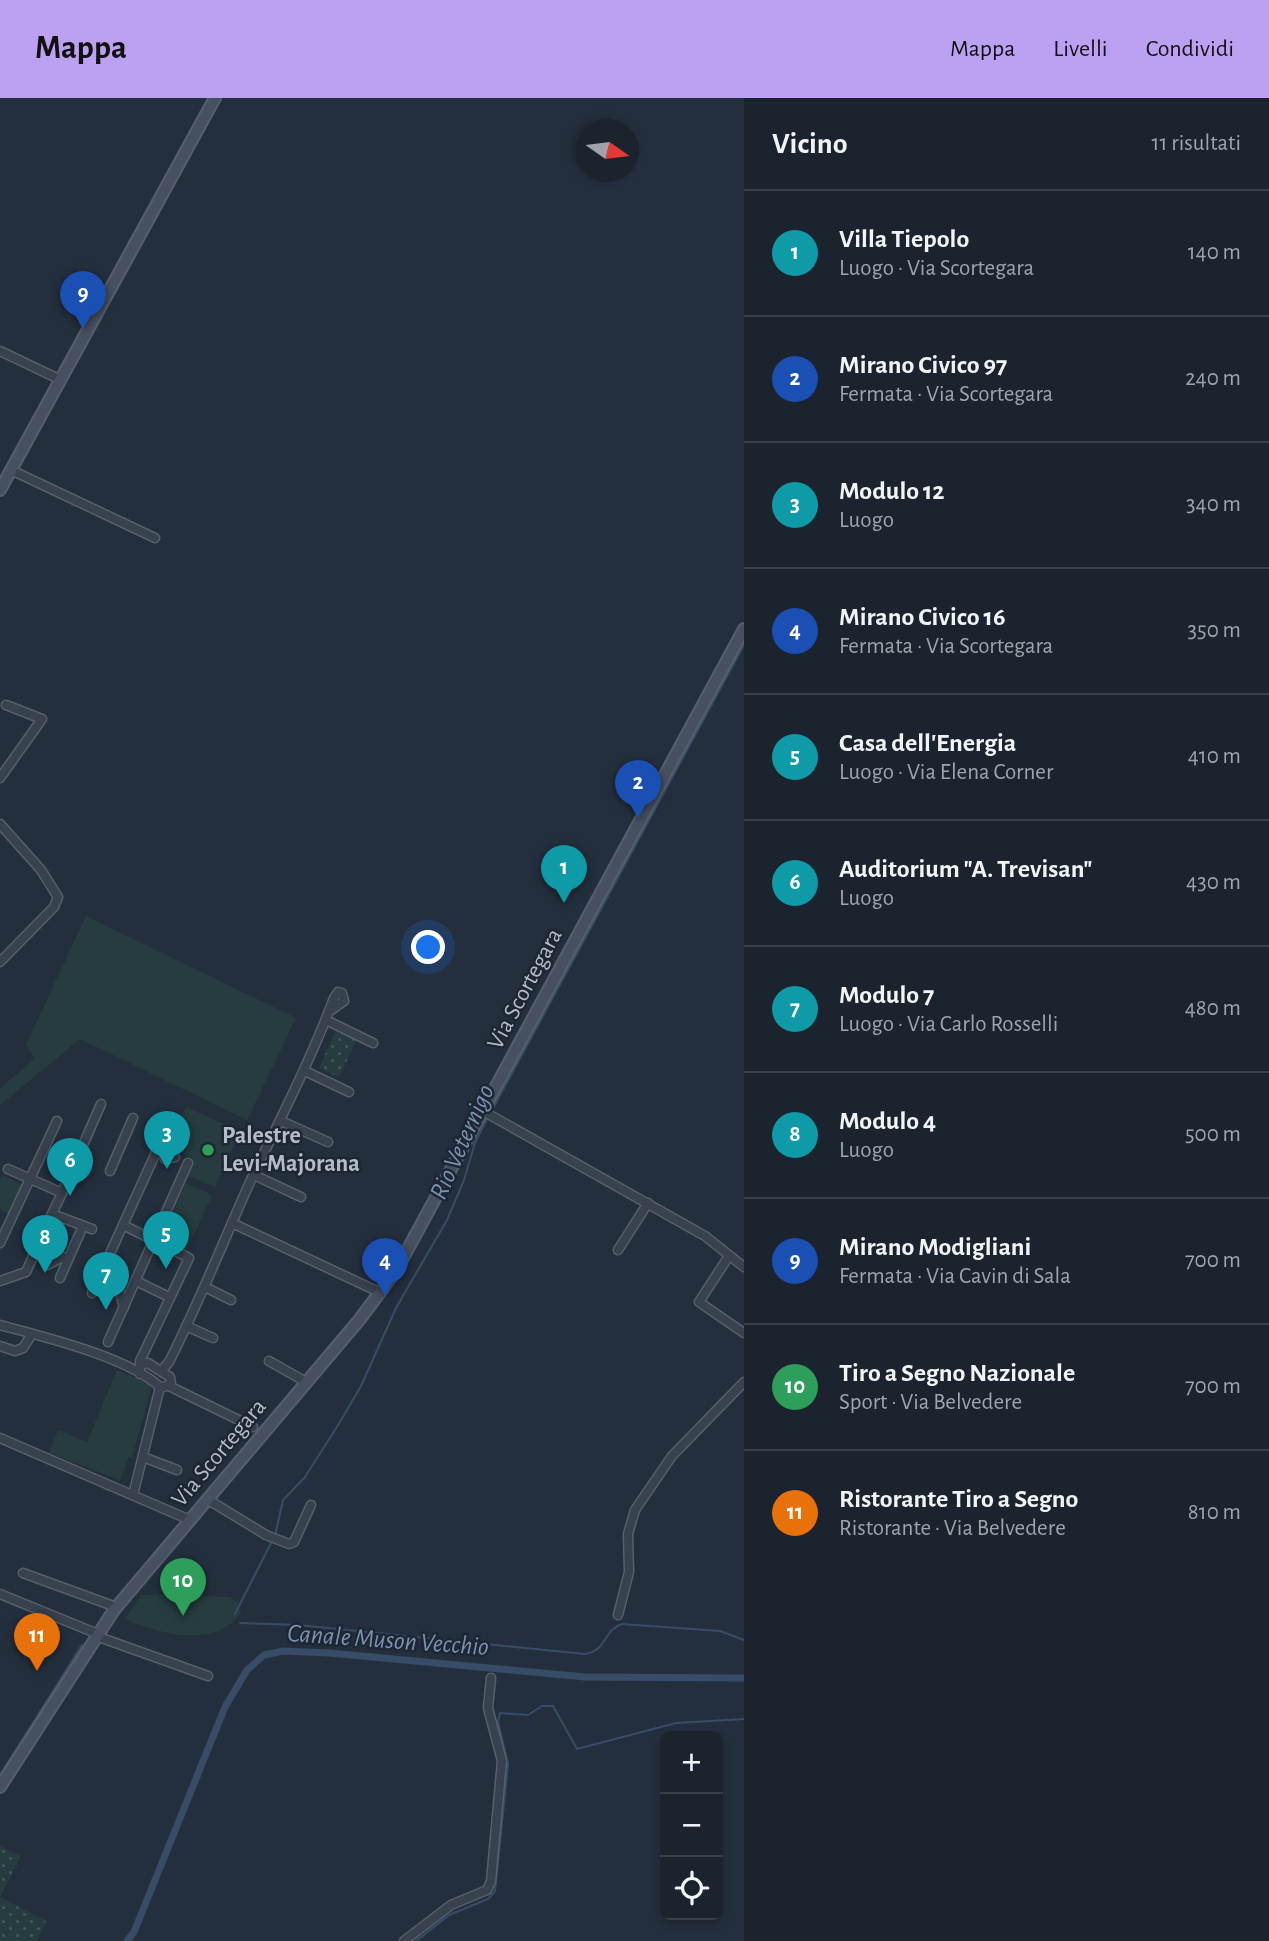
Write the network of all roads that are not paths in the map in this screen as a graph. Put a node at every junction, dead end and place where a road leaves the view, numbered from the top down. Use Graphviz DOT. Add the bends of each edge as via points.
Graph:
graph roads {
  1 [pos="215,98"];
  2 [pos="0,351"];
  3 [pos="61,380"];
  4 [pos="4,479"];
  5 [pos="155,538"];
  6 [pos="744,629"];
  7 [pos="6,705"];
  8 [pos="0,778"];
  9 [pos="0,824"];
  10 [pos="0,962"];
  11 [pos="330,1011"];
  12 [pos="326,1020"];
  13 [pos="373,1043"];
  14 [pos="304,1071"];
  15 [pos="349,1092"];
  16 [pos="101,1104"];
  17 [pos="483,1111"];
  18 [pos="132,1118"];
  19 [pos="57,1121"];
  20 [pos="281,1121"];
  21 [pos="164,1135"];
  22 [pos="328,1142"];
  23 [pos="175,1157"];
  24 [pos="165,1159"];
  25 [pos="188,1163"];
  26 [pos="8,1169"];
  27 [pos="110,1171"];
  28 [pos="254,1175"];
  29 [pos="31,1179"];
  30 [pos="62,1193"];
  31 [pos="301,1197"];
  32 [pos="648,1203"];
  33 [pos="52,1214"];
  34 [pos="232,1223"];
  35 [pos="122,1225"];
  36 [pos="154,1240"];
  37 [pos="0,1243"];
  38 [pos="38,1247"];
  39 [pos="618,1250"];
  40 [pos="729,1256"];
  41 [pos="47,1265"];
  42 [pos="744,1267"];
  43 [pos="60,1278"];
  44 [pos="0,1281"];
  45 [pos="97,1281"];
  46 [pos="136,1282"];
  47 [pos="205,1287"];
  48 [pos="92,1293"];
  49 [pos="381,1293"];
  50 [pos="169,1297"];
  51 [pos="231,1300"];
  52 [pos="124,1307"];
  53 [pos="0,1325"];
  54 [pos="187,1326"];
  55 [pos="744,1332"];
  56 [pos="32,1334"];
  57 [pos="213,1338"];
  58 [pos="108,1342"];
  59 [pos="0,1346"];
  60 [pos="269,1361"];
  61 [pos="141,1367"];
  62 [pos="164,1373"];
  63 [pos="306,1382"];
  64 [pos="744,1382"];
  65 [pos="165,1387"];
  66 [pos="253,1427"];
  67 [pos="0,1438"];
  68 [pos="143,1457"];
  69 [pos="177,1469"];
  70 [pos="133,1495"];
  71 [pos="207,1499"];
  72 [pos="311,1505"];
  73 [pos="190,1520"];
  74 [pos="23,1573"];
  75 [pos="0,1594"];
  76 [pos="116,1607"];
  77 [pos="618,1615"];
  78 [pos="97,1635"];
  79 [pos="208,1676"];
  80 [pos="491,1678"];
  81 [pos="0,1787"];
  82 [pos="404,1941"];
  1 -- 3 [label="street"];
  2 -- 3 [label="street"];
  3 -- 4 [label="street"];
  4 -- 5 [label="street"];
  6 -- 17 [label="street, Via Scortegara"];
  7 -- 8 [label="street" via="42,719"];
  9 -- 10 [label="street" via="58,897"];
  11 -- 12 [label="street"];
  12 -- 13 [label="street"];
  12 -- 14 [label="street"];
  14 -- 15 [label="street"];
  14 -- 20 [label="street"];
  16 -- 30 [label="street"];
  17 -- 32 [label="street"];
  17 -- 49 [label="street, Via Scortegara"];
  18 -- 27 [label="street"];
  19 -- 29 [label="street"];
  20 -- 22 [label="street"];
  20 -- 28 [label="street"];
  21 -- 35 [label="street"];
  23 -- 24 [label="street"];
  25 -- 36 [label="street"];
  26 -- 29 [label="street"];
  28 -- 31 [label="street"];
  28 -- 34 [label="street"];
  29 -- 30 [label="street"];
  29 -- 37 [label="street"];
  30 -- 33 [label="street"];
  32 -- 39 [label="street"];
  32 -- 40 [label="street" via="705,1236"];
  33 -- 38 [label="street"];
  33 -- 43 [label="street" via="87,1228"];
  34 -- 47 [label="street"];
  34 -- 49 [label="street"];
  35 -- 36 [label="street"];
  35 -- 45 [label="street"];
  36 -- 46 [label="street"];
  36 -- 50 [label="street" via="188,1258"];
  38 -- 41 [label="street" via="63,1257"];
  38 -- 44 [label="street" via="26,1272"];
  40 -- 42 [label="street"];
  40 -- 55 [label="street" via="699,1302"];
  45 -- 48 [label="street"];
  45 -- 52 [label="street" via="119,1290"];
  46 -- 50 [label="street"];
  46 -- 52 [label="street"];
  47 -- 51 [label="street"];
  47 -- 54 [label="street"];
  49 -- 63 [label="street, Via Scortegara"];
  50 -- 61 [label="street"];
  52 -- 58 [label="street"];
  53 -- 56 [label="street"];
  54 -- 57 [label="street"];
  54 -- 62 [label="street"];
  56 -- 59 [label="street" via="23,1348 15,1351"];
  56 -- 61 [label="street" via="131,1369"];
  60 -- 63 [label="street"];
  61 -- 62 [label="street" via="150,1363"];
  61 -- 65 [label="street"];
  62 -- 65 [label="street" via="171,1382"];
  63 -- 71 [label="street, Via Scortegara"];
  64 -- 77 [label="street" via="672,1456 635,1510 628,1534 629,1572"];
  65 -- 66 [label="street"];
  65 -- 68 [label="street"];
  67 -- 70 [label="street"];
  68 -- 69 [label="street"];
  68 -- 70 [label="street"];
  70 -- 73 [label="street"];
  71 -- 72 [label="street" via="289,1545"];
  71 -- 73 [label="street, Via Scortegara"];
  73 -- 76 [label="street, Via Scortegara"];
  74 -- 76 [label="street"];
  75 -- 78 [label="street"];
  76 -- 78 [label="street, Via Scortegara"];
  78 -- 79 [label="street"];
  78 -- 81 [label="street, Via Scortegara"];
  80 -- 82 [label="street" via="488,1708 502,1761 491,1881 487,1890 451,1905"];
}
